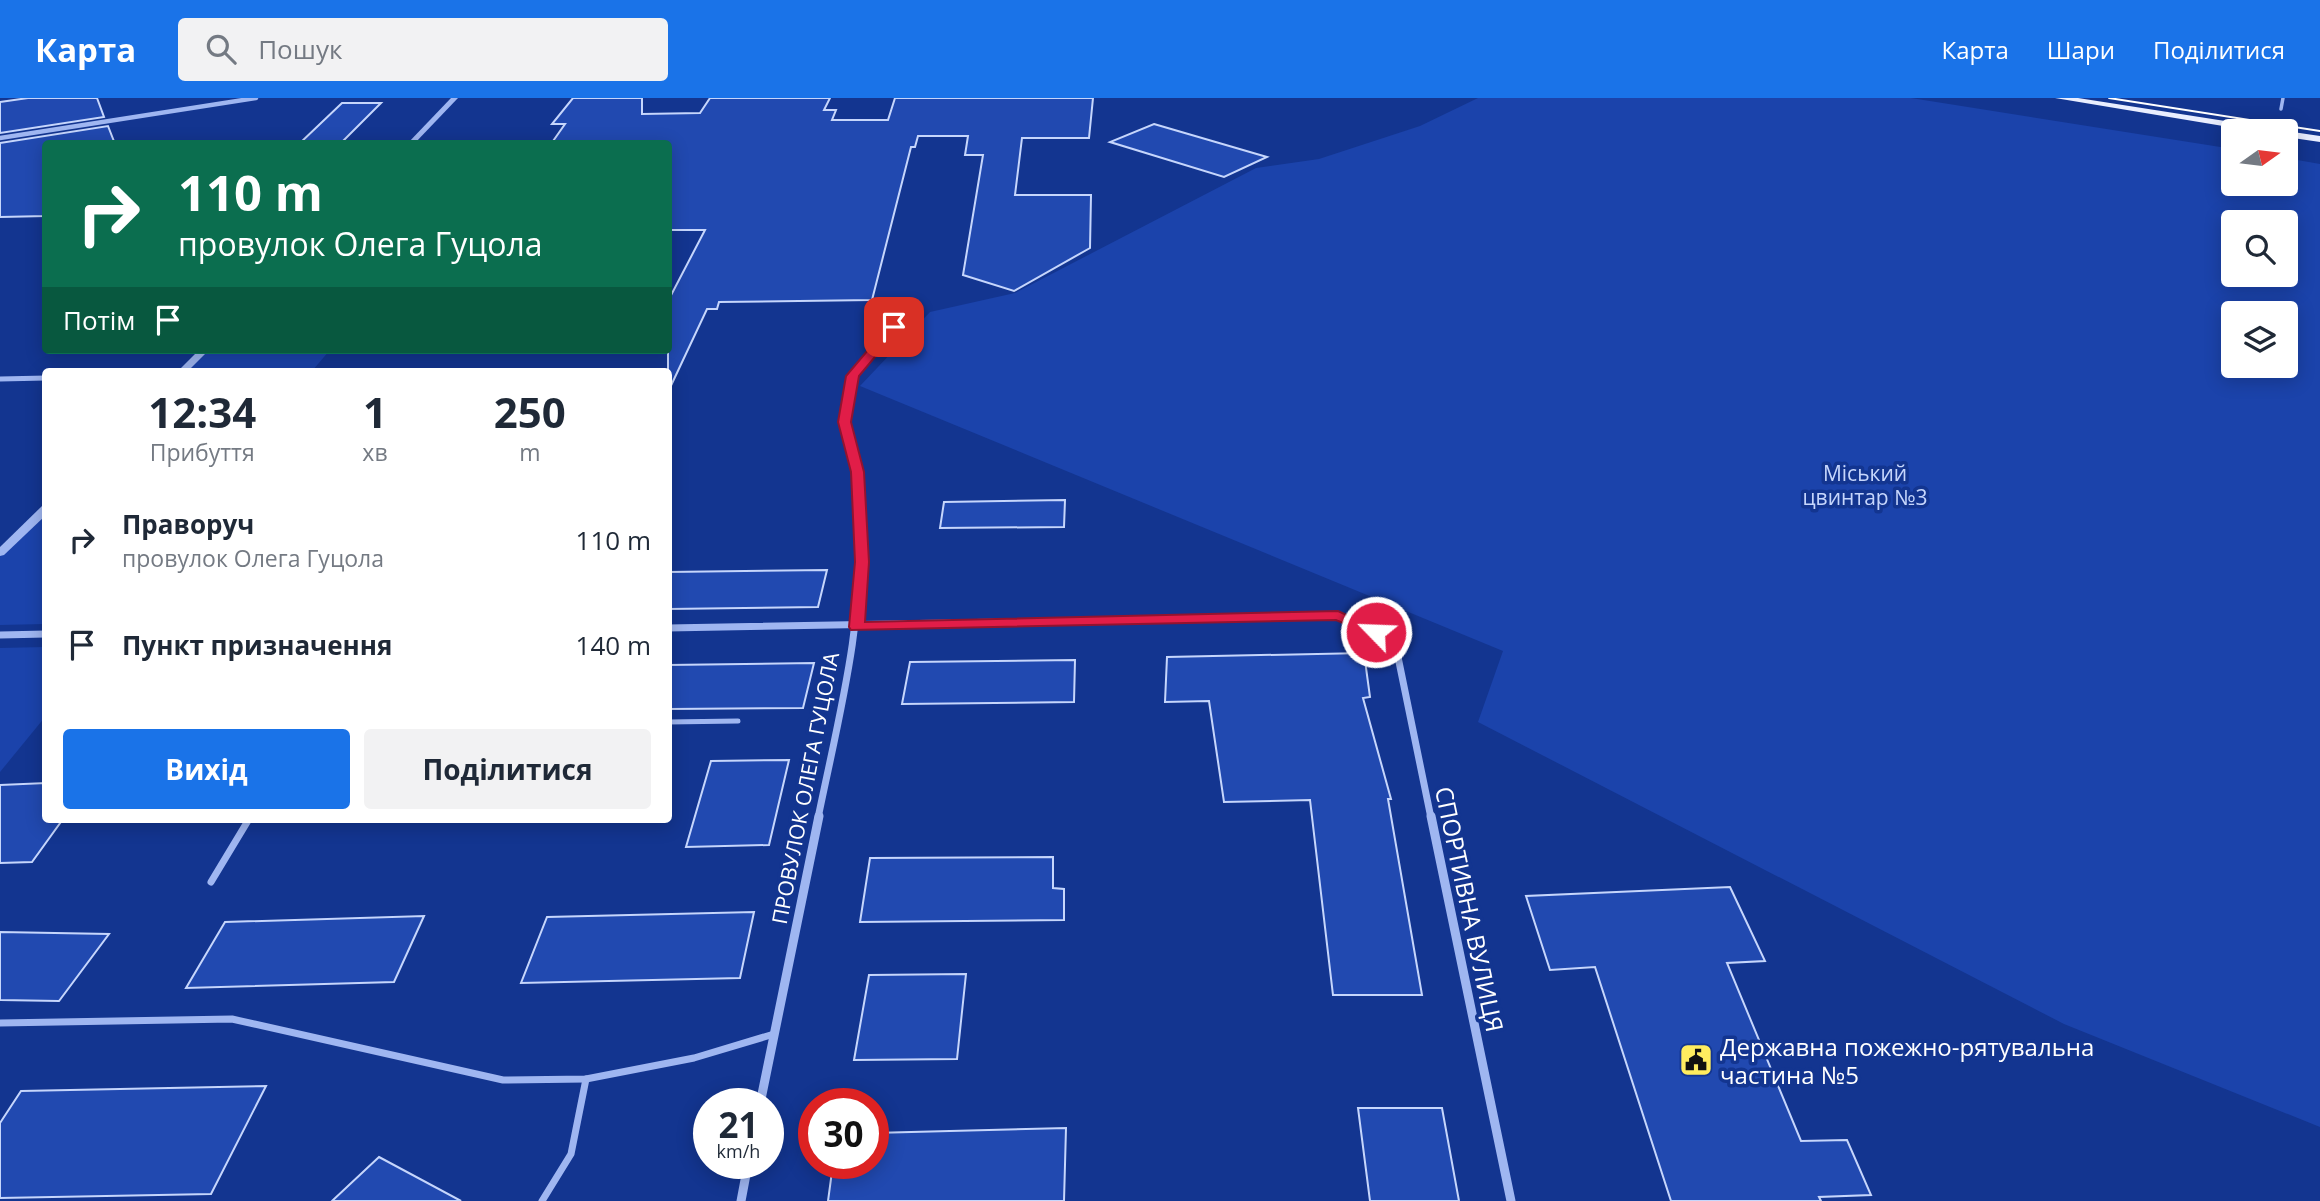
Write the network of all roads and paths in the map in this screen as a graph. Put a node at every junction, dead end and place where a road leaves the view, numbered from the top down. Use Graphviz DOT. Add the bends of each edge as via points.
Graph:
graph roads {
  1 [pos="256,98"];
  2 [pos="455,98"];
  3 [pos="2060,98"];
  4 [pos="2283,98"];
  5 [pos="2281,109"];
  6 [pos="2221,123"];
  7 [pos="2298,136"];
  8 [pos="0,138"];
  9 [pos="2320,139"];
  10 [pos="414,140"];
  11 [pos="894,327"];
  12 [pos="200,354"];
  13 [pos="186,368"];
  14 [pos="42,378"];
  15 [pos="0,379"];
  16 [pos="42,512"];
  17 [pos="0,553"];
  18 [pos="857,627"];
  19 [pos="672,628"];
  20 [pos="42,634"];
  21 [pos="0,635"];
  22 [pos="738,721"];
  23 [pos="672,722"];
  24 [pos="247,823"];
  25 [pos="211,882"];
  26 [pos="0,1023"];
  27 [pos="774,1034"];
  28 [pos="586,1079"];
  29 [pos="763,1088"];
  30 [pos="745,1179"];
  31 [pos="542,1201"];
  32 [pos="741,1201"];
  33 [pos="1511,1201"];
  1 -- 8 [label="street"];
  2 -- 10 [label="street"];
  3 -- 6 [label="main road"];
  4 -- 5 [label="lane"];
  7 -- 9 [label="main road"];
  11 -- 18 [label="street, ПРОВУЛОК ОЛЕГА ГУЦОЛА" via="853,376 845,422 858,472 862,562"];
  12 -- 13 [label="street"];
  14 -- 15 [label="street"];
  16 -- 17 [label="street"];
  18 -- 19 [label="street"];
  18 -- 27 [label="street, ПРОВУЛОК ОЛЕГА ГУЦОЛА"];
  18 -- 33 [label="street, СПОРТИВНА ВУЛИЦЯ" via="1338,616 1376,632 1390,644 1398,657"];
  20 -- 21 [label="street"];
  22 -- 23 [label="lane"];
  24 -- 25 [label="lane"];
  26 -- 28 [label="lane" via="232,1019 503,1080"];
  27 -- 28 [label="lane" via="694,1058"];
  27 -- 29 [label="street, ПРОВУЛОК ОЛЕГА ГУЦОЛА"];
  28 -- 31 [label="lane" via="571,1154"];
  30 -- 32 [label="street"];
}
